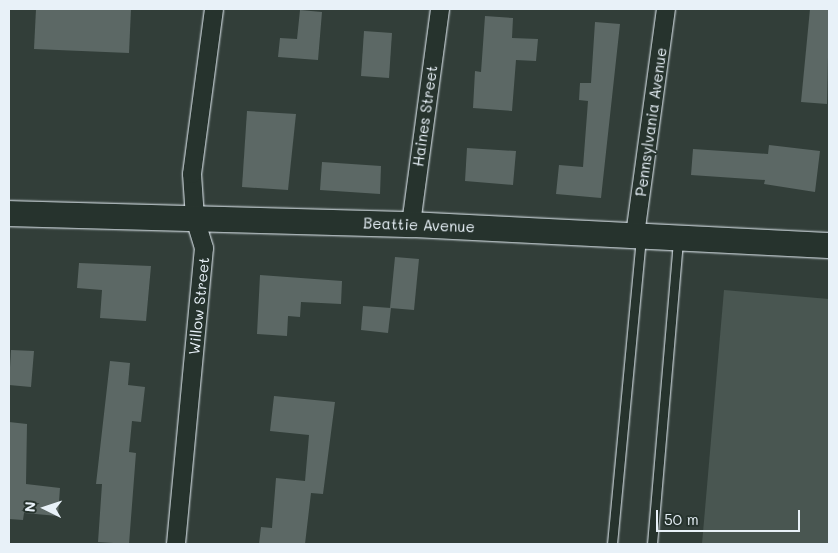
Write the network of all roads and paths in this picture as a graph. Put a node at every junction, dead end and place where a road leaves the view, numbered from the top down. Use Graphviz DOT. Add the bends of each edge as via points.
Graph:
graph roads {
  1 [pos="214,9"];
  2 [pos="440,9"];
  3 [pos="666,9"];
  4 [pos="9,212"];
  5 [pos="195,218"];
  6 [pos="410,224"];
  7 [pos="638,235"];
  8 [pos="678,237"];
  9 [pos="829,245"];
  10 [pos="176,544"];
  11 [pos="612,544"];
  12 [pos="652,544"];
  1 -- 5 [label="street, Willow Street" via="192,174"];
  2 -- 6 [label="street, Haines Street"];
  3 -- 7 [label="street, Pennsylvania Avenue"];
  4 -- 5 [label="street, Beattie Avenue"];
  5 -- 6 [label="street, Beattie Avenue"];
  5 -- 10 [label="street, Willow Street" via="204,248"];
  6 -- 7 [label="street, Beattie Avenue"];
  7 -- 8 [label="street, Beattie Avenue"];
  7 -- 11 [label="lane"];
  8 -- 9 [label="street, Beattie Avenue"];
  8 -- 12 [label="lane"];
}
